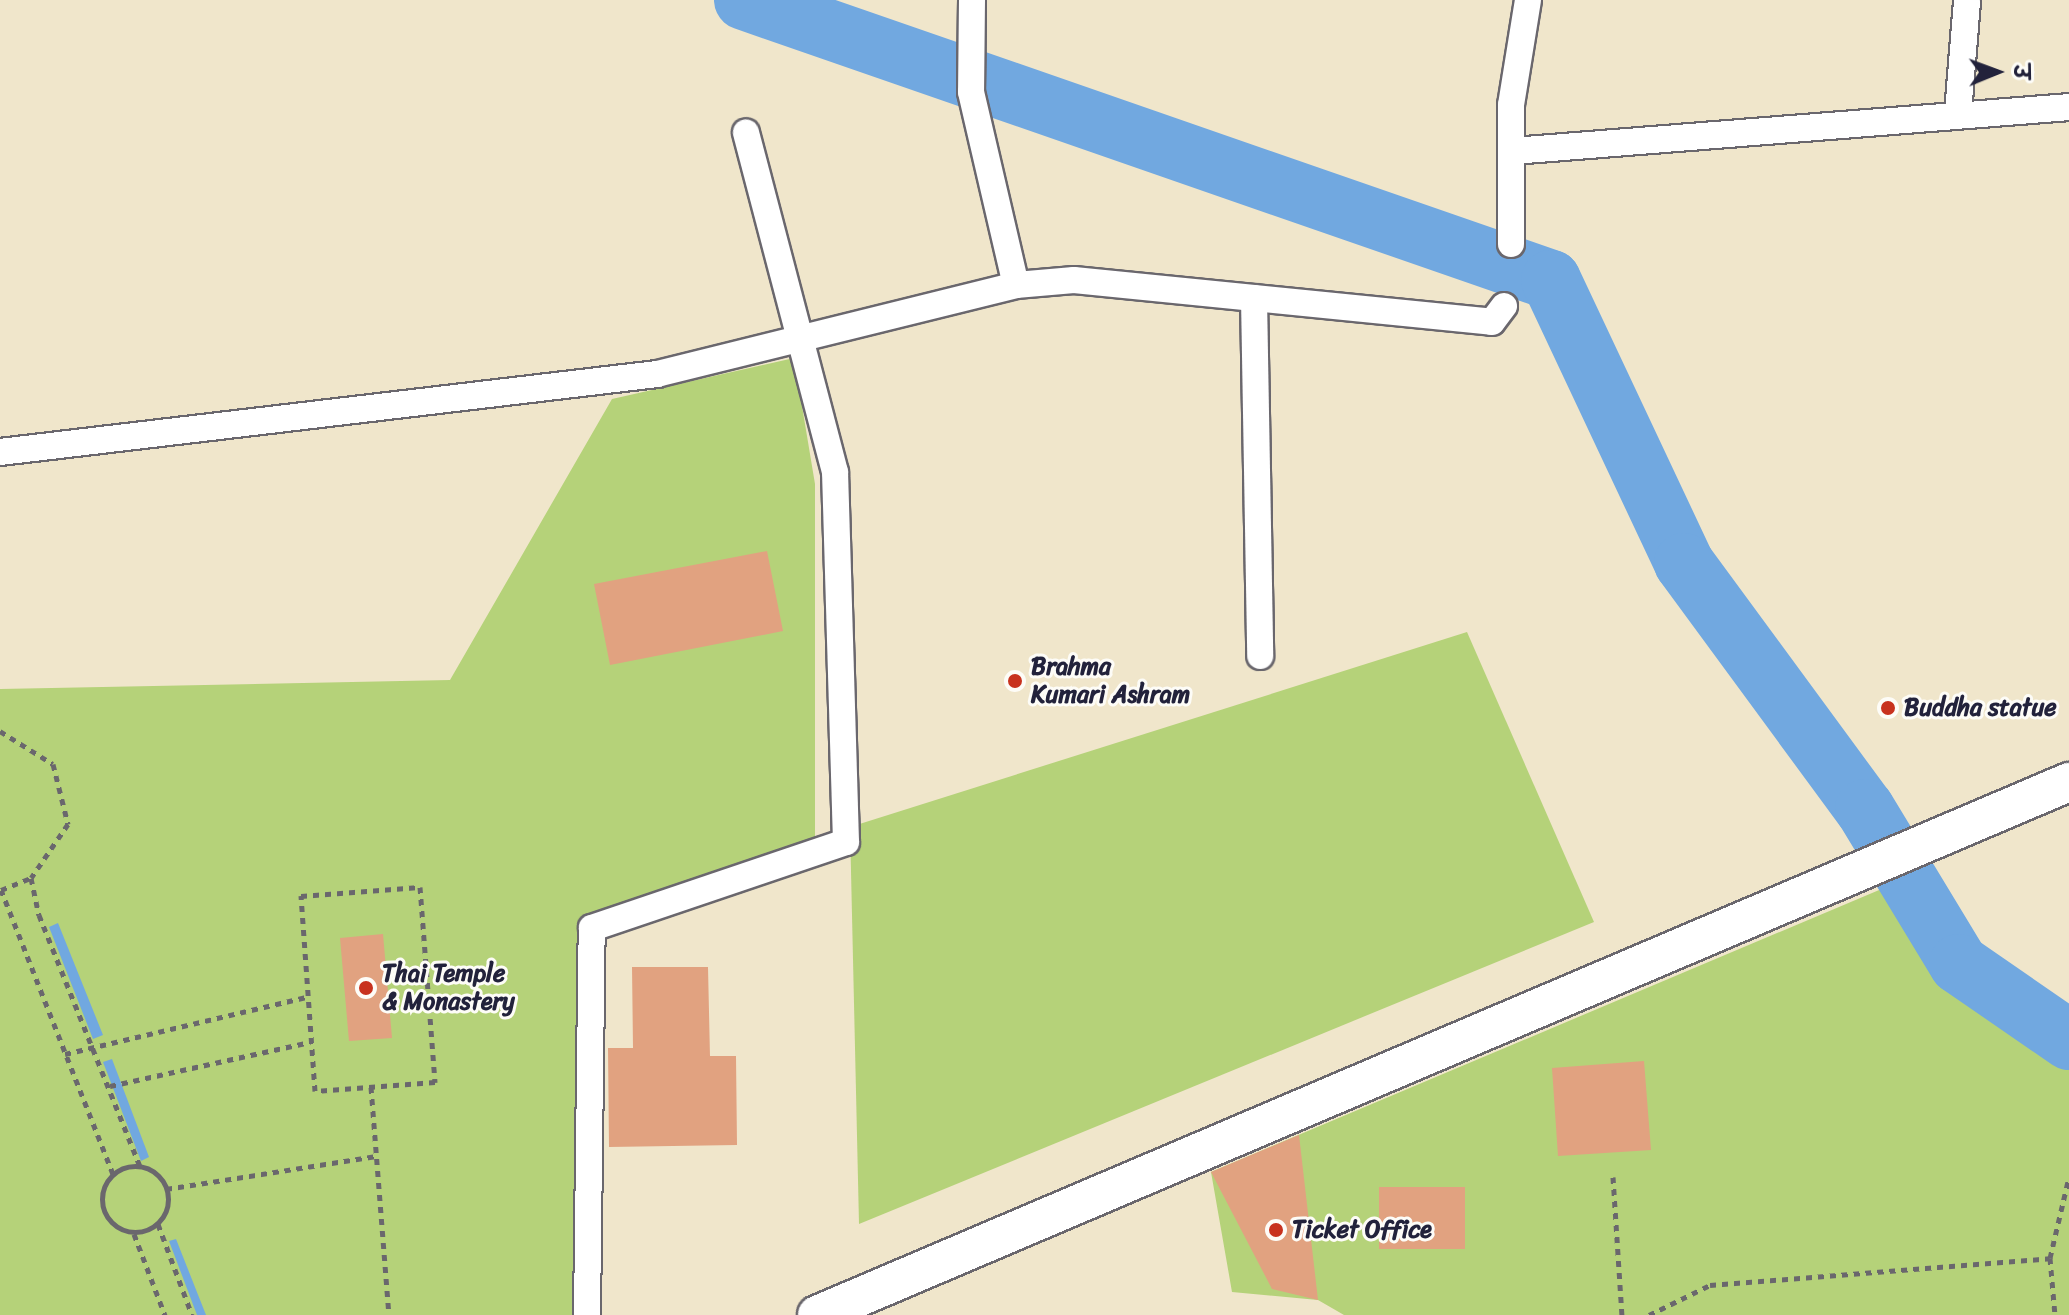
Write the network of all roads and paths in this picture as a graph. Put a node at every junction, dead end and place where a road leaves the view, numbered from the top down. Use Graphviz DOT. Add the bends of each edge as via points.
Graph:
graph roads {
  1 [pos="972,0"];
  2 [pos="1528,0"];
  3 [pos="1967,0"];
  4 [pos="2069,107"];
  5 [pos="1958,113"];
  6 [pos="746,132"];
  7 [pos="1513,151"];
  8 [pos="1511,244"];
  9 [pos="1016,285"];
  10 [pos="1254,298"];
  11 [pos="1504,306"];
  12 [pos="802,338"];
  13 [pos="0,452"];
  14 [pos="1260,656"];
  15 [pos="0,731"];
  16 [pos="2069,782"];
  17 [pos="31,878"];
  18 [pos="0,890"];
  19 [pos="306,997"];
  20 [pos="310,1042"];
  21 [pos="91,1050"];
  22 [pos="65,1054"];
  23 [pos="110,1086"];
  24 [pos="371,1087"];
  25 [pos="376,1156"];
  26 [pos="140,1166"];
  27 [pos="113,1174"];
  28 [pos="1613,1177"];
  29 [pos="2069,1177"];
  30 [pos="166,1189"];
  31 [pos="158,1224"];
  32 [pos="134,1234"];
  33 [pos="2050,1258"];
  34 [pos="165,1315"];
  35 [pos="192,1315"];
  36 [pos="389,1315"];
  37 [pos="587,1315"];
  38 [pos="817,1315"];
  39 [pos="1622,1315"];
  40 [pos="1649,1315"];
  41 [pos="2055,1315"];
  1 -- 9 [label="street" via="971,92"];
  2 -- 7 [label="street" via="1511,105"];
  3 -- 5 [label="street"];
  4 -- 5 [label="street"];
  5 -- 7 [label="street"];
  6 -- 12 [label="street"];
  7 -- 8 [label="street"];
  9 -- 10 [label="street" via="1074,280"];
  9 -- 12 [label="street"];
  10 -- 11 [label="street" via="1492,322"];
  10 -- 14 [label="street"];
  12 -- 13 [label="street" via="657,374"];
  12 -- 37 [label="street" via="835,472 846,842 592,928"];
  15 -- 17 [label="path" via="53,764 68,824"];
  16 -- 38 [label="street" via="1874,860"];
  17 -- 18 [label="path"];
  17 -- 21 [label="path"];
  18 -- 22 [label="path"];
  19 -- 20 [label="path"];
  19 -- 21 [label="path"];
  19 -- 24 [label="path" via="301,896 420,887 435,1082"];
  20 -- 23 [label="path"];
  20 -- 24 [label="path" via="315,1091"];
  21 -- 22 [label="path"];
  21 -- 23 [label="path"];
  22 -- 27 [label="path"];
  23 -- 26 [label="path"];
  24 -- 25 [label="path"];
  25 -- 30 [label="path"];
  25 -- 36 [label="path"];
  26 -- 27 [label="path"];
  26 -- 30 [label="path"];
  27 -- 32 [label="path" via="102,1192 104,1213"];
  28 -- 39 [label="path"];
  29 -- 33 [label="path"];
  30 -- 31 [label="path"];
  31 -- 32 [label="path"];
  31 -- 35 [label="path"];
  32 -- 34 [label="path"];
  33 -- 40 [label="path" via="1710,1285"];
  33 -- 41 [label="path"];
}
